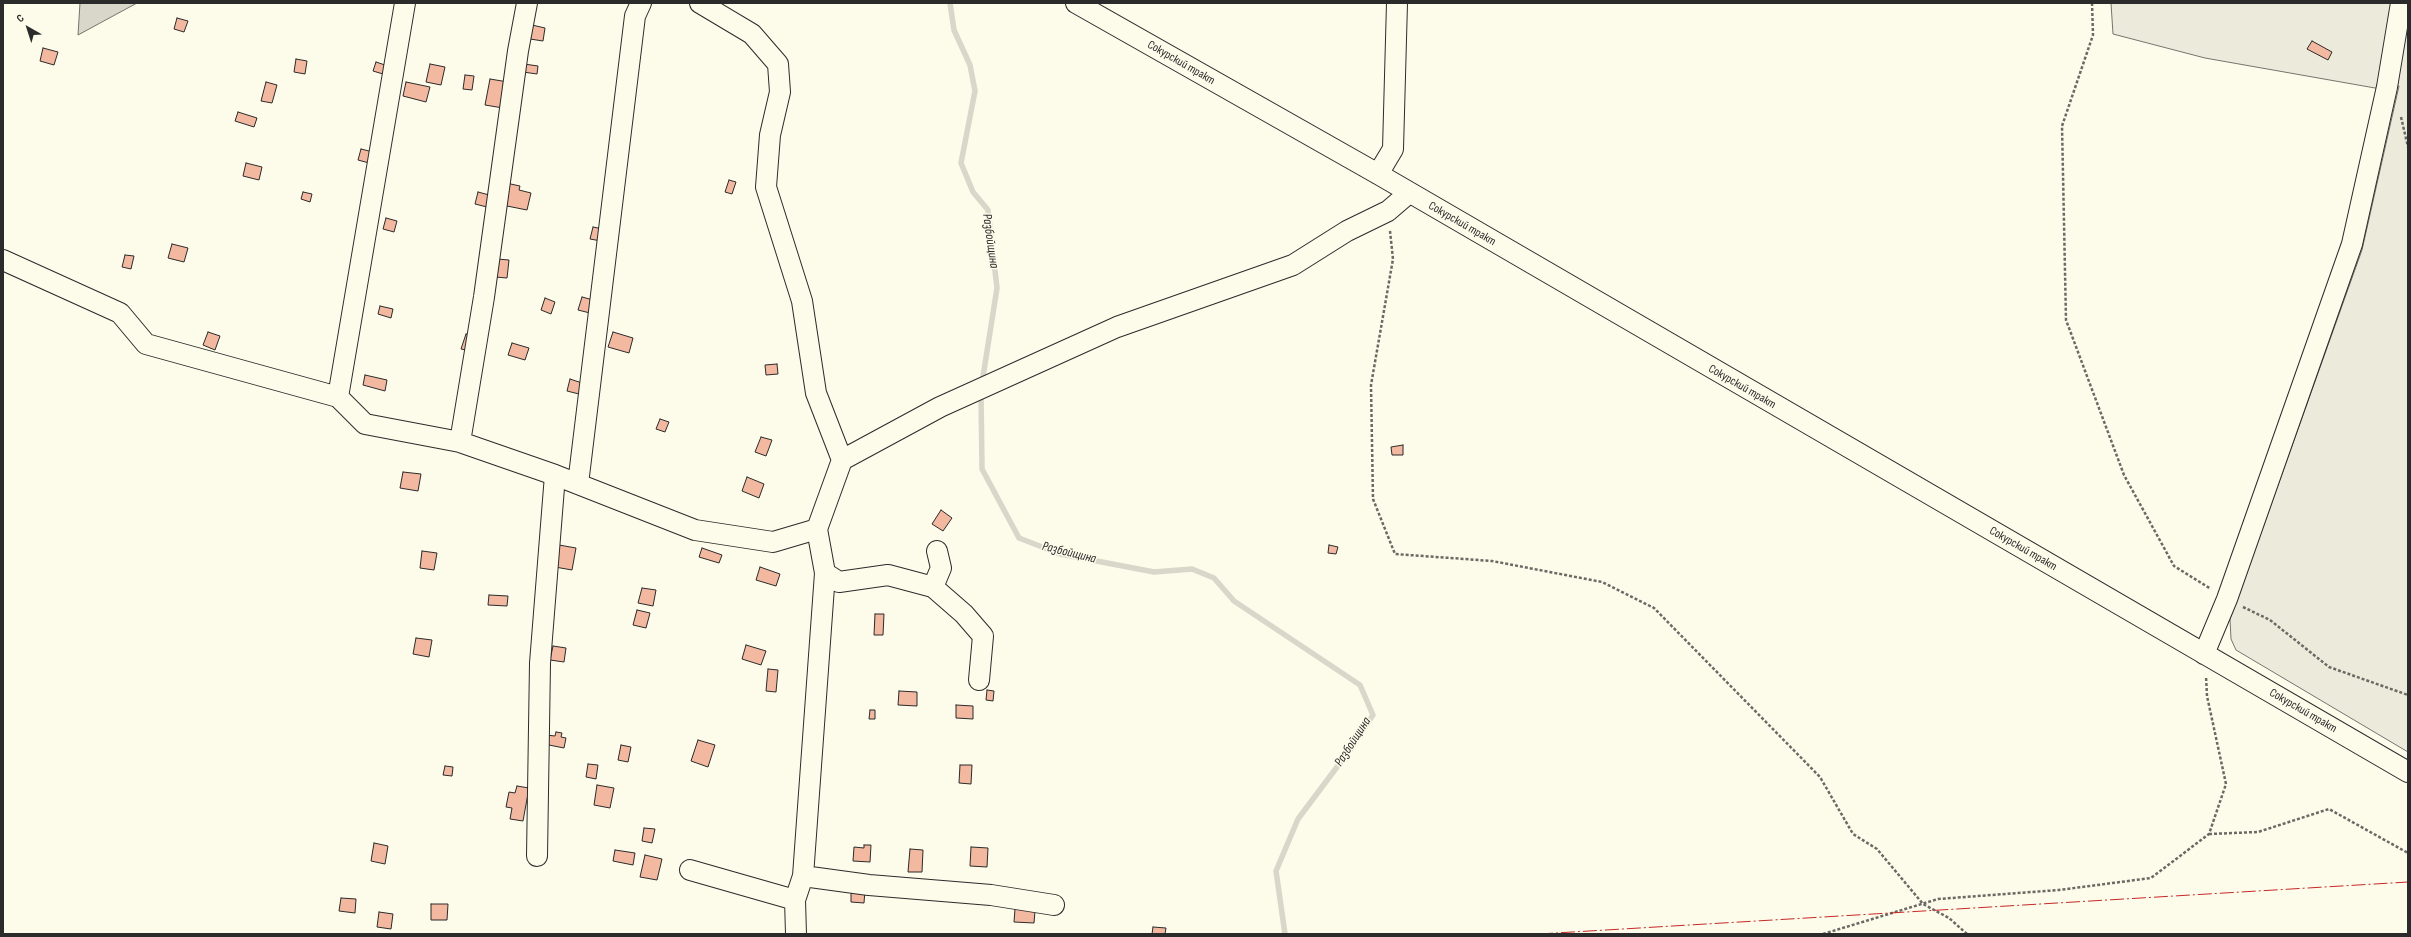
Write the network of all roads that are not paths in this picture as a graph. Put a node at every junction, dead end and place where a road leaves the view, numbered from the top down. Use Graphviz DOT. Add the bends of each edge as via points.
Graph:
graph roads {
  1 [pos="405,3"];
  2 [pos="527,3"];
  3 [pos="642,3"];
  4 [pos="700,3"];
  5 [pos="1076,3"];
  6 [pos="1397,3"];
  7 [pos="2396,5"];
  8 [pos="1378,174"];
  9 [pos="1409,193"];
  10 [pos="3,260"];
  11 [pos="338,397"];
  12 [pos="460,442"];
  13 [pos="842,460"];
  14 [pos="555,475"];
  15 [pos="578,484"];
  16 [pos="817,529"];
  17 [pos="937,551"];
  18 [pos="825,573"];
  19 [pos="933,587"];
  20 [pos="2204,654"];
  21 [pos="979,680"];
  22 [pos="2408,772"];
  23 [pos="537,856"];
  24 [pos="690,870"];
  25 [pos="803,876"];
  26 [pos="795,900"];
  27 [pos="1054,905"];
  28 [pos="796,934"];
  1 -- 11 [label="street"];
  2 -- 12 [label="street"];
  3 -- 15 [label="street" via="635,16"];
  4 -- 13 [label="street" via="752,34 778,64 780,92 770,135 766,187 802,301 816,393"];
  5 -- 8 [label="street, Сокурский тракт"];
  6 -- 8 [label="street" via="1393,149"];
  7 -- 20 [label="street" via="2387,87 2352,244 2227,599"];
  8 -- 9 [label="street, Сокурский тракт"];
  9 -- 13 [label="street" via="1388,211 1347,231 1293,265 1117,327 940,407"];
  9 -- 20 [label="street, Сокурский тракт"];
  10 -- 11 [label="street" via="120,313 146,344"];
  11 -- 12 [label="street" via="365,424"];
  12 -- 14 [label="street"];
  13 -- 16 [label="street"];
  14 -- 15 [label="street"];
  14 -- 23 [label="street" via="540,663"];
  15 -- 16 [label="street" via="695,530 774,542"];
  16 -- 18 [label="street"];
  17 -- 19 [label="street" via="941,568"];
  18 -- 19 [label="street" via="838,582 888,575"];
  18 -- 25 [label="street"];
  19 -- 21 [label="street" via="964,614 983,636"];
  20 -- 22 [label="street, Сокурский тракт"];
  24 -- 26 [label="street"];
  25 -- 26 [label="street"];
  25 -- 27 [label="street" via="869,885 991,895"];
  26 -- 28 [label="street"];
}
